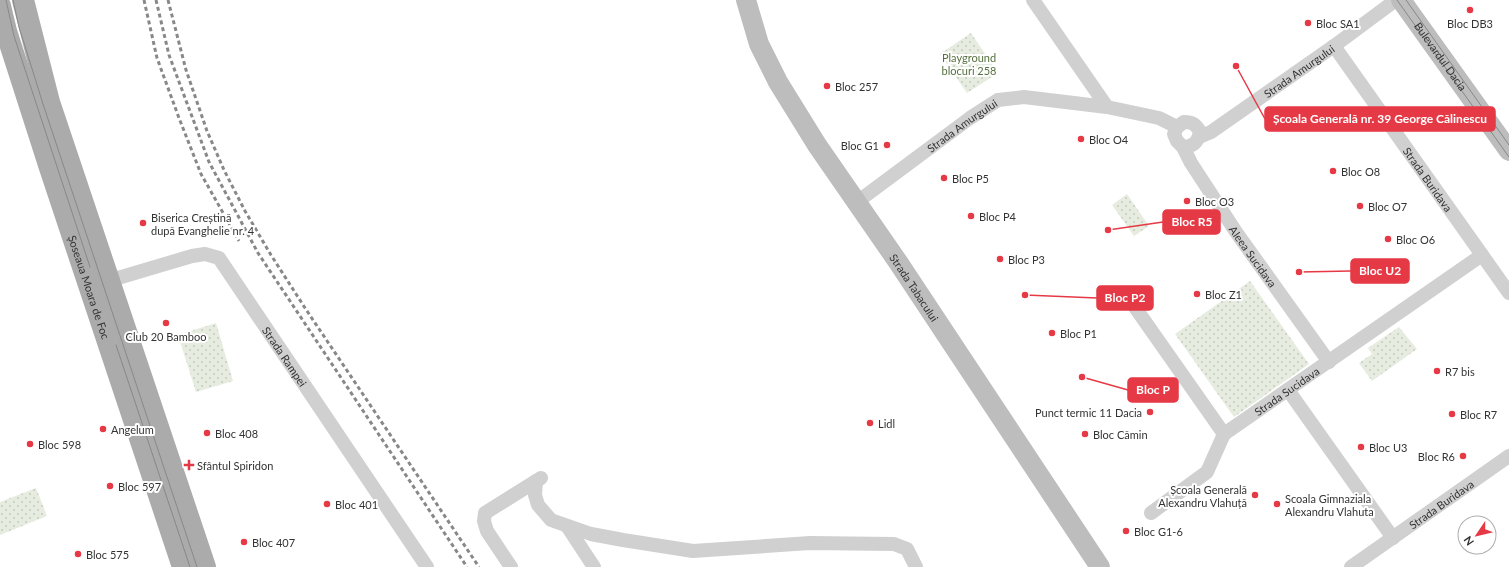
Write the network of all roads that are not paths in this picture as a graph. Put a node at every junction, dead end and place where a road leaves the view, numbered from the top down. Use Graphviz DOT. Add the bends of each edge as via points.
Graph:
graph roads {
  1 [pos="23,0"];
  2 [pos="746,0"];
  3 [pos="1033,0"];
  4 [pos="1396,0"];
  5 [pos="1401,0"];
  6 [pos="0,6"];
  7 [pos="29,25"];
  8 [pos="3,32"];
  9 [pos="1334,46"];
  10 [pos="1107,107"];
  11 [pos="1177,127"];
  12 [pos="1199,137"];
  13 [pos="1183,147"];
  14 [pos="1509,151"];
  15 [pos="857,202"];
  16 [pos="1482,255"];
  17 [pos="99,283"];
  18 [pos="1509,292"];
  19 [pos="1132,303"];
  20 [pos="1329,362"];
  21 [pos="1288,390"];
  22 [pos="1224,434"];
  23 [pos="1509,456"];
  24 [pos="1150,513"];
  25 [pos="567,526"];
  26 [pos="1392,538"];
  27 [pos="183,567"];
  28 [pos="204,567"];
  29 [pos="427,567"];
  30 [pos="511,567"];
  31 [pos="594,567"];
  32 [pos="916,567"];
  33 [pos="1100,567"];
  34 [pos="1351,567"];
  1 -- 7 [label="main road, Șoseaua Moara de Foc"];
  2 -- 15 [label="street, Strada Tabacului" via="758,44 774,75 817,145"];
  3 -- 10 [label="street"];
  4 -- 9 [label="street, Strada Amurgului"];
  5 -- 14 [label="street, Bulevardul Dacia"];
  6 -- 8 [label="main road, Șoseaua Moara de Foc"];
  7 -- 8 [label="street"];
  7 -- 17 [label="main road, Șoseaua Moara de Foc"];
  8 -- 17 [label="main road, Șoseaua Moara de Foc"];
  9 -- 12 [label="street, Strada Amurgului" via="1210,132"];
  9 -- 16 [label="street, Strada Buridava"];
  10 -- 11 [label="street, Strada Amurgului" via="1158,118"];
  10 -- 15 [label="street, Strada Amurgului" via="1024,97 998,100"];
  11 -- 12 [label="street" via="1184,122 1191,122 1197,126"];
  11 -- 13 [label="street" via="1174,134 1177,142"];
  12 -- 13 [label="street, Strada Amurgului" via="1190,147"];
  13 -- 20 [label="street, Aleea Sucidava" via="1236,232"];
  15 -- 33 [label="street, Strada Tabacului"];
  16 -- 18 [label="street, Strada Buridava"];
  16 -- 20 [label="street, Strada Sucidava"];
  17 -- 27 [label="main road, Șoseaua Moara de Foc"];
  17 -- 28 [label="main road, Șoseaua Moara de Foc"];
  17 -- 29 [label="street, Strada Rampei" via="192,256 205,254 219,258"];
  19 -- 22 [label="street"];
  20 -- 21 [label="street, Strada Sucidava"];
  21 -- 22 [label="street, Strada Sucidava"];
  21 -- 26 [label="street"];
  22 -- 24 [label="street" via="1207,472"];
  23 -- 26 [label="street, Strada Buridava"];
  25 -- 30 [label="street" via="551,520 538,505 535,495 538,480 486,512 484,521 487,531"];
  25 -- 31 [label="street"];
  25 -- 32 [label="street" via="591,534 693,551 810,543 894,544 907,549"];
  26 -- 34 [label="street, Strada Buridava"];
}
